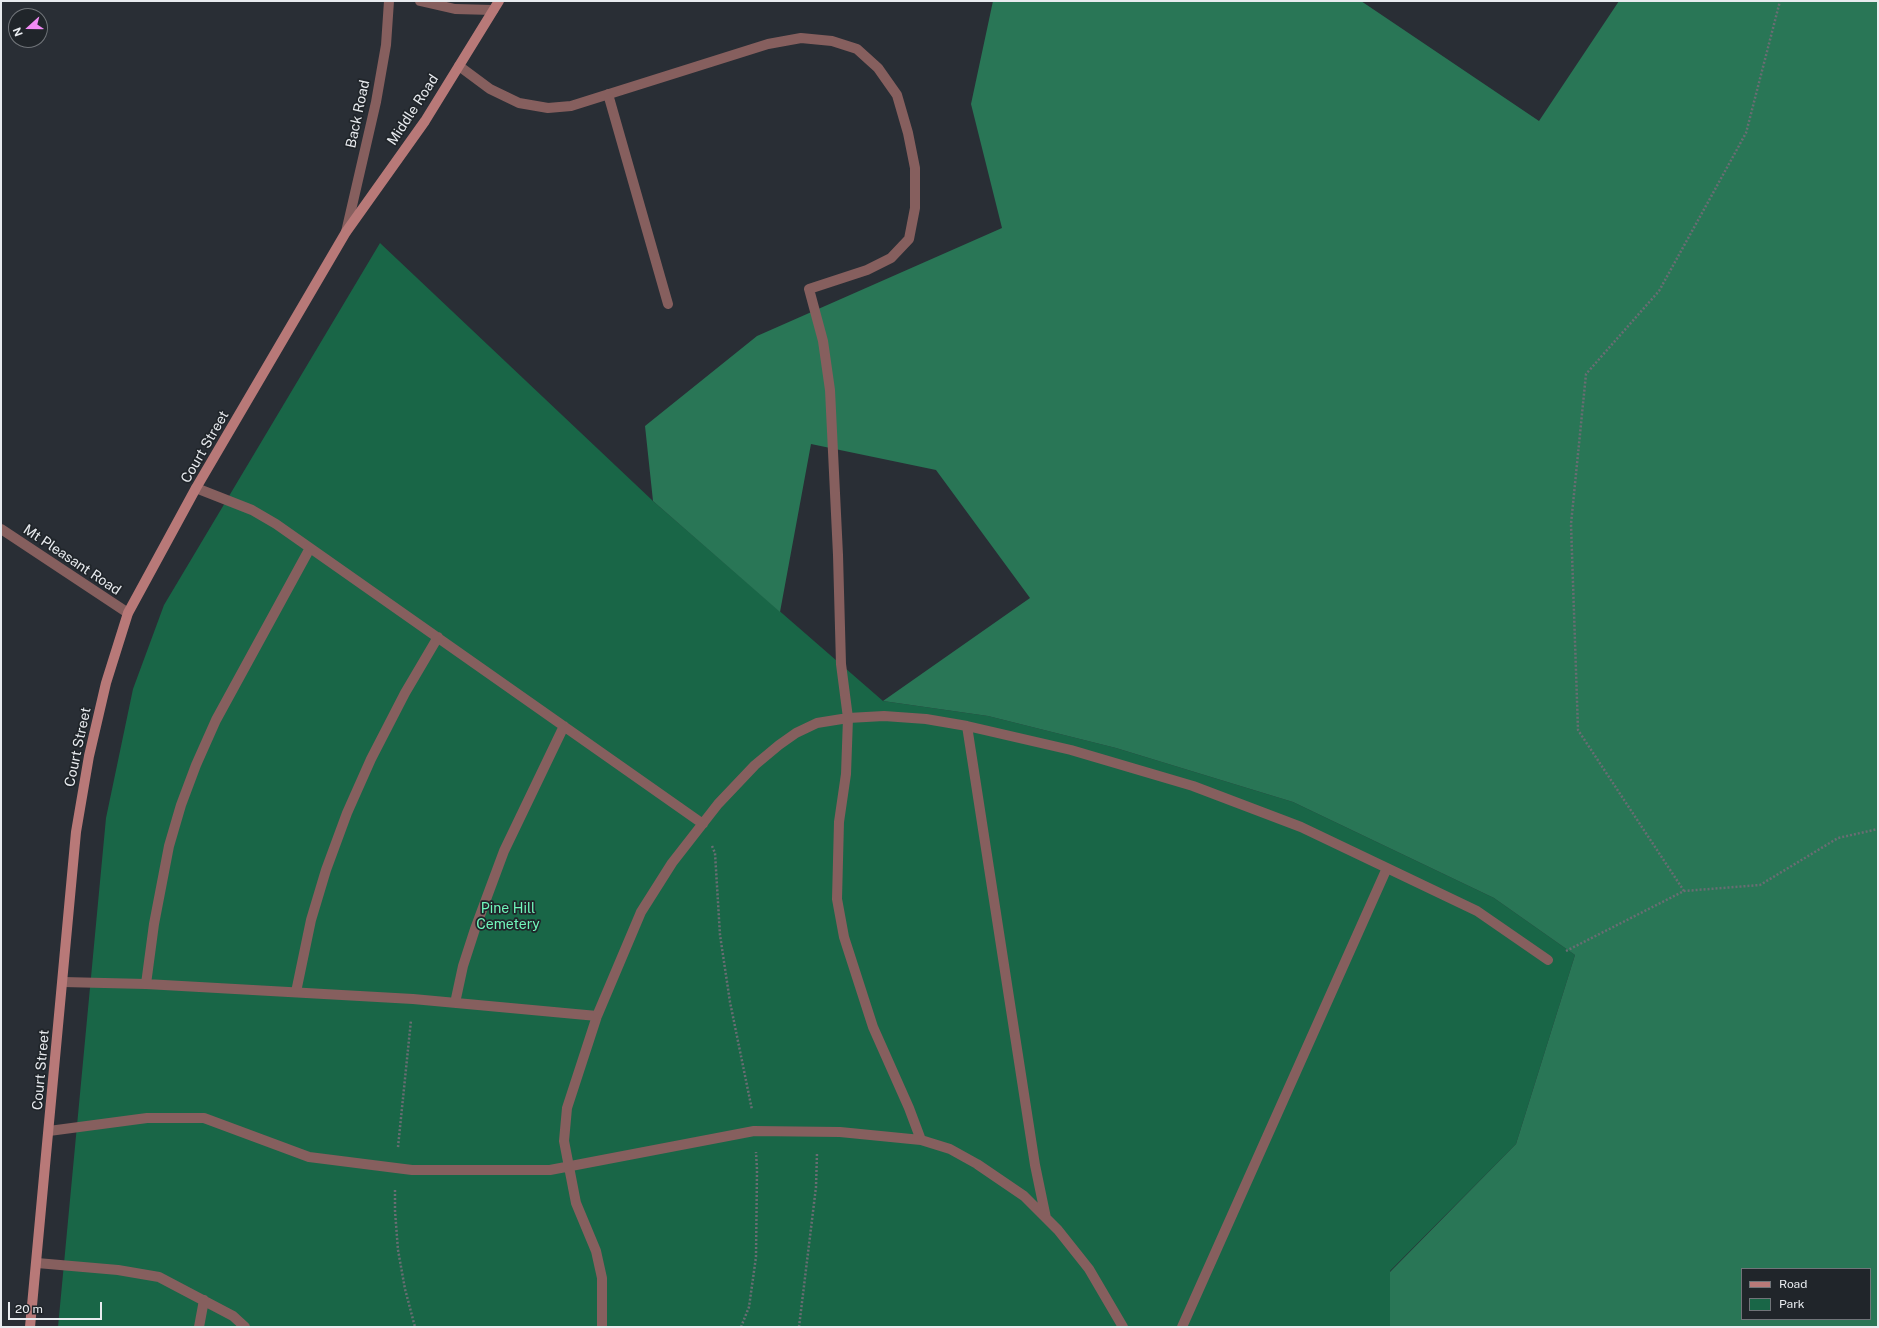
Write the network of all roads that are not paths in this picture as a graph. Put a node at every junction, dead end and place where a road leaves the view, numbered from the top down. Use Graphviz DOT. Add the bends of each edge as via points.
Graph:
graph roads {
  1 [pos="389,1"];
  2 [pos="420,1"];
  3 [pos="499,1"];
  4 [pos="494,10"];
  5 [pos="459,66"];
  6 [pos="608,94"];
  7 [pos="346,232"];
  8 [pos="668,304"];
  9 [pos="196,488"];
  10 [pos="1,529"];
  11 [pos="310,548"];
  12 [pos="128,613"];
  13 [pos="438,637"];
  14 [pos="848,718"];
  15 [pos="564,726"];
  16 [pos="967,726"];
  17 [pos="703,824"];
  18 [pos="1387,868"];
  19 [pos="1548,960"];
  20 [pos="63,982"];
  21 [pos="146,984"];
  22 [pos="296,992"];
  23 [pos="455,1003"];
  24 [pos="597,1016"];
  25 [pos="49,1131"];
  26 [pos="921,1140"];
  27 [pos="568,1166"];
  28 [pos="1046,1218"];
  29 [pos="37,1263"];
  30 [pos="204,1300"];
  31 [pos="30,1327"];
  32 [pos="199,1327"];
  33 [pos="245,1327"];
  34 [pos="602,1327"];
  35 [pos="1123,1327"];
  36 [pos="1182,1327"];
  1 -- 7 [label="street, Back Road" via="386,45 376,102"];
  2 -- 4 [label="street" via="454,9"];
  3 -- 4 [label="street, Middle Road"];
  4 -- 5 [label="street, Middle Road"];
  5 -- 6 [label="street" via="490,89 519,103 548,108 572,106"];
  5 -- 7 [label="street, Middle Road" via="425,121"];
  6 -- 8 [label="street"];
  6 -- 14 [label="street" via="768,44 801,38 832,41 857,49 878,68 897,95 915,168 915,208 909,239 891,258 873,267 809,289 823,341 830,390 841,664"];
  7 -- 9 [label="street, Court Street"];
  9 -- 11 [label="street" via="252,510"];
  9 -- 12 [label="street, Court Street"];
  10 -- 12 [label="street, Mt Pleasant Road"];
  11 -- 13 [label="street"];
  11 -- 21 [label="street" via="216,720 194,772 169,846"];
  12 -- 20 [label="street, Court Street" via="106,684 89,756 76,832"];
  13 -- 15 [label="street"];
  13 -- 22 [label="street" via="405,693 347,813 311,920"];
  14 -- 16 [label="street" via="884,716 926,719"];
  14 -- 17 [label="street" via="817,723 779,745 755,765"];
  14 -- 26 [label="street" via="846,774 839,830 837,899 844,937 871,1020"];
  15 -- 17 [label="street"];
  15 -- 23 [label="street" via="504,851 465,959"];
  16 -- 18 [label="street" via="1071,750 1193,786 1301,827"];
  16 -- 28 [label="street" via="1035,1165"];
  17 -- 24 [label="street" via="672,863 641,912"];
  18 -- 19 [label="street" via="1477,911"];
  18 -- 36 [label="street"];
  20 -- 21 [label="street"];
  20 -- 25 [label="street, Court Street"];
  21 -- 22 [label="street"];
  22 -- 23 [label="street"];
  23 -- 24 [label="street"];
  24 -- 27 [label="street" via="567,1108 564,1141"];
  25 -- 27 [label="street" via="147,1118 204,1118 308,1157 412,1170 550,1170"];
  25 -- 29 [label="street, Court Street"];
  26 -- 27 [label="street" via="840,1132 754,1131"];
  26 -- 28 [label="street" via="950,1149 977,1164 1024,1196"];
  27 -- 34 [label="street" via="576,1203 596,1251 602,1278"];
  28 -- 35 [label="street" via="1089,1269"];
  29 -- 30 [label="street" via="118,1270 159,1277"];
  29 -- 31 [label="street, Court Street"];
  30 -- 32 [label="street"];
  30 -- 33 [label="street" via="233,1316"];
}
